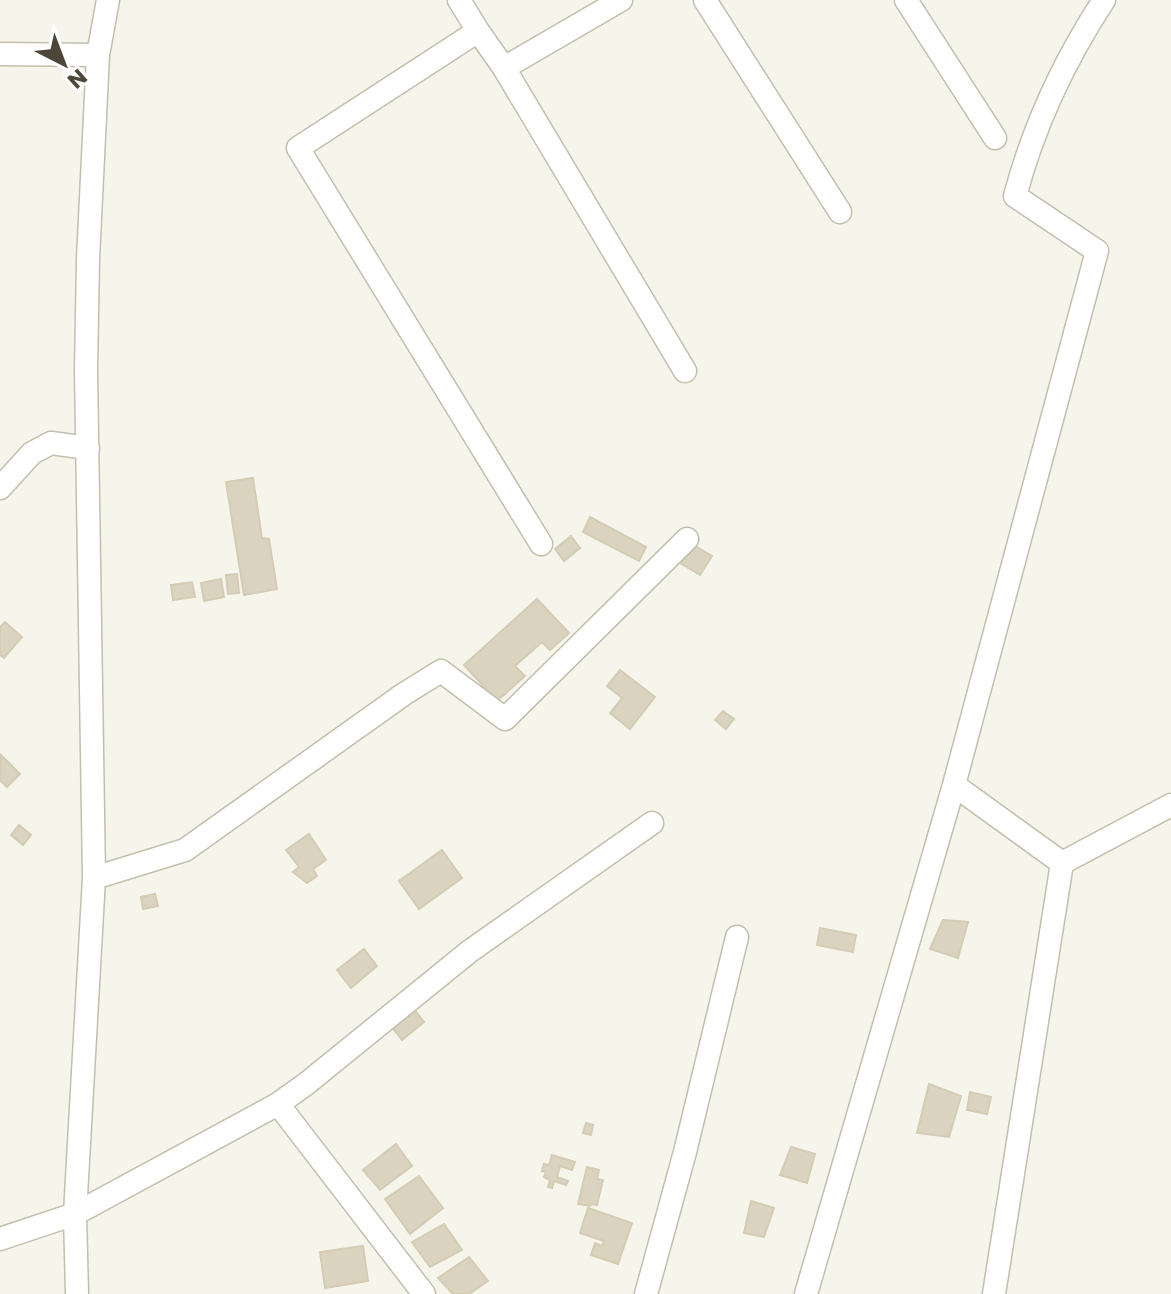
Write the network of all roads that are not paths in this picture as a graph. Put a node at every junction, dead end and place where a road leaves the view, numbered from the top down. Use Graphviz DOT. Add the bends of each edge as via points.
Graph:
graph roads {
  1 [pos="108,0"];
  2 [pos="459,0"];
  3 [pos="621,0"];
  4 [pos="705,0"];
  5 [pos="906,0"];
  6 [pos="1104,0"];
  7 [pos="478,31"];
  8 [pos="0,54"];
  9 [pos="98,55"];
  10 [pos="504,68"];
  11 [pos="995,138"];
  12 [pos="840,212"];
  13 [pos="685,371"];
  14 [pos="88,448"];
  15 [pos="0,488"];
  16 [pos="687,539"];
  17 [pos="541,544"];
  18 [pos="954,785"];
  19 [pos="1171,805"];
  20 [pos="652,823"];
  21 [pos="1062,863"];
  22 [pos="94,878"];
  23 [pos="737,937"];
  24 [pos="278,1104"];
  25 [pos="75,1214"];
  26 [pos="0,1239"];
  27 [pos="77,1294"];
  28 [pos="424,1294"];
  29 [pos="646,1294"];
  30 [pos="806,1294"];
  31 [pos="994,1294"];
  1 -- 9 [label="street"];
  2 -- 7 [label="street"];
  3 -- 10 [label="street"];
  4 -- 12 [label="street"];
  5 -- 11 [label="street"];
  6 -- 18 [label="street" via="1072,48 1026,154 1015,196 1097,251"];
  7 -- 10 [label="street"];
  7 -- 17 [label="street" via="298,148"];
  8 -- 9 [label="street"];
  9 -- 14 [label="street" via="88,259"];
  10 -- 13 [label="street"];
  14 -- 15 [label="street" via="51,443 32,453"];
  14 -- 22 [label="street"];
  16 -- 22 [label="street" via="505,719 441,671 185,850"];
  18 -- 21 [label="street"];
  18 -- 30 [label="street"];
  19 -- 21 [label="street"];
  20 -- 24 [label="street" via="470,951"];
  21 -- 31 [label="street"];
  22 -- 25 [label="street"];
  23 -- 29 [label="street"];
  24 -- 25 [label="street"];
  24 -- 28 [label="street"];
  25 -- 26 [label="street"];
  25 -- 27 [label="street"];
}
